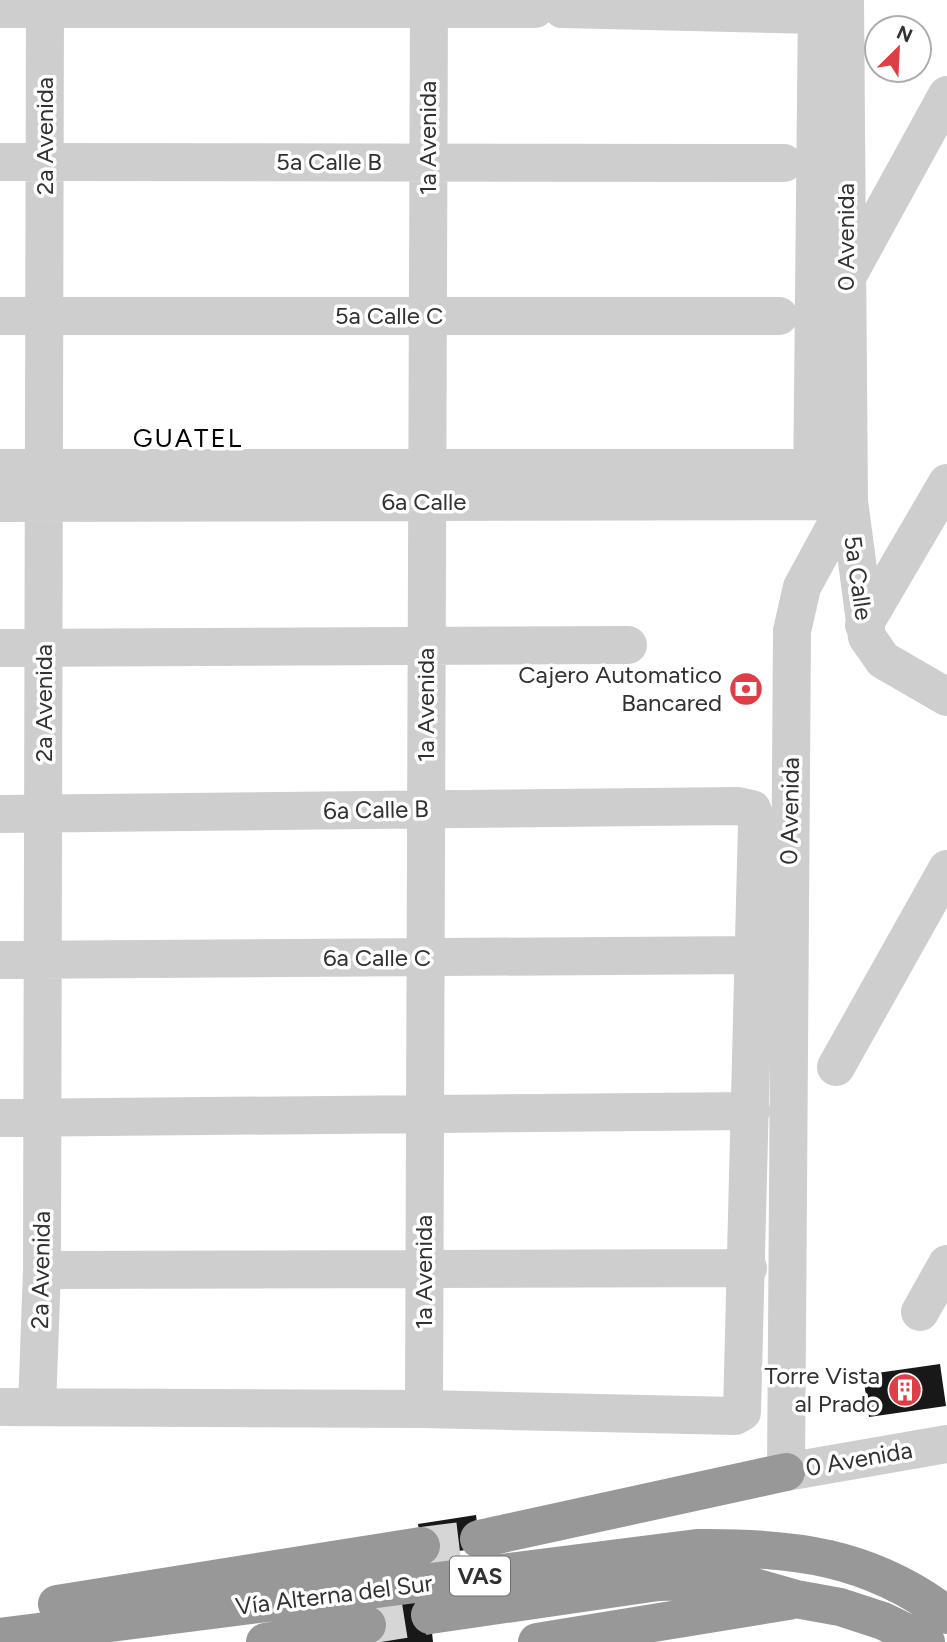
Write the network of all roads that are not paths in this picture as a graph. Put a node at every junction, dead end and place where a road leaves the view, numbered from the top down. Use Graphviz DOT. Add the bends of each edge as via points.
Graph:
graph roads {
  1 [pos="45,5"];
  2 [pos="429,5"];
  3 [pos="826,5"];
  4 [pos="0,9"];
  5 [pos="947,95"];
  6 [pos="0,162"];
  7 [pos="45,162"];
  8 [pos="428,162"];
  9 [pos="784,163"];
  10 [pos="846,279"];
  11 [pos="0,316"];
  12 [pos="44,316"];
  13 [pos="428,316"];
  14 [pos="779,316"];
  15 [pos="0,468"];
  16 [pos="947,483"];
  17 [pos="44,485"];
  18 [pos="427,485"];
  19 [pos="830,485"];
  20 [pos="0,503"];
  21 [pos="864,625"];
  22 [pos="628,645"];
  23 [pos="426,646"];
  24 [pos="0,648"];
  25 [pos="44,648"];
  26 [pos="947,697"];
  27 [pos="425,809"];
  28 [pos="43,813"];
  29 [pos="0,814"];
  30 [pos="947,869"];
  31 [pos="754,955"];
  32 [pos="425,958"];
  33 [pos="0,960"];
  34 [pos="43,960"];
  35 [pos="836,1067"];
  36 [pos="751,1111"];
  37 [pos="424,1114"];
  38 [pos="43,1117"];
  39 [pos="0,1118"];
  40 [pos="947,1264"];
  41 [pos="748,1268"];
  42 [pos="424,1269"];
  43 [pos="42,1270"];
  44 [pos="920,1312"];
  45 [pos="0,1406"];
  46 [pos="37,1407"];
  47 [pos="424,1409"];
  48 [pos="947,1444"];
  49 [pos="786,1472"];
  50 [pos="479,1539"];
  51 [pos="421,1546"];
  52 [pos="796,1599"];
  53 [pos="430,1615"];
  54 [pos="947,1615"];
  55 [pos="0,1619"];
  56 [pos="367,1625"];
  57 [pos="0,1637"];
  58 [pos="265,1642"];
  59 [pos="537,1642"];
  60 [pos="674,1642"];
  61 [pos="926,1642"];
  1 -- 2 [label="street"];
  1 -- 4 [label="street"];
  1 -- 7 [label="street, 2a Avenida"];
  2 -- 3 [label="street" via="548,9"];
  2 -- 8 [label="street, 1a Avenida"];
  3 -- 10 [label="street, 0 Avenida"];
  3 -- 19 [label="street, 0 Avenida"];
  5 -- 10 [label="street"];
  6 -- 7 [label="street, 5a Calle B"];
  7 -- 8 [label="street, 5a Calle B"];
  7 -- 12 [label="street, 2a Avenida"];
  8 -- 9 [label="street, 5a Calle B"];
  8 -- 13 [label="street, 1a Avenida"];
  10 -- 19 [label="street, 0 Avenida"];
  11 -- 12 [label="street, 5a Calle C"];
  12 -- 13 [label="street, 5a Calle C"];
  12 -- 17 [label="street, 2a Avenida"];
  13 -- 14 [label="street, 5a Calle C"];
  13 -- 18 [label="street, 1a Avenida"];
  15 -- 17 [label="street, 6a Calle"];
  16 -- 21 [label="street"];
  17 -- 18 [label="street, 6a Calle"];
  17 -- 20 [label="street, 6a Calle"];
  17 -- 25 [label="street, 2a Avenida"];
  18 -- 19 [label="street, 6a Calle"];
  18 -- 23 [label="street, 1a Avenida"];
  19 -- 21 [label="street, 5a Calle"];
  19 -- 49 [label="street, 0 Avenida" via="792,631"];
  21 -- 26 [label="street, 5a Calle" via="883,660"];
  22 -- 23 [label="street"];
  23 -- 25 [label="street"];
  23 -- 27 [label="street, 1a Avenida"];
  24 -- 25 [label="street"];
  25 -- 28 [label="street, 2a Avenida"];
  27 -- 28 [label="street, 6a Calle B"];
  27 -- 31 [label="street, 6a Calle B" via="752,809 757,823"];
  27 -- 32 [label="street, 1a Avenida"];
  28 -- 29 [label="street, 6a Calle B"];
  28 -- 34 [label="street, 2a Avenida"];
  30 -- 35 [label="street"];
  31 -- 32 [label="street, 6a Calle C"];
  31 -- 36 [label="street"];
  32 -- 34 [label="street, 6a Calle C"];
  32 -- 37 [label="street, 1a Avenida"];
  33 -- 34 [label="street, 6a Calle C"];
  34 -- 38 [label="street, 2a Avenida"];
  36 -- 37 [label="street"];
  36 -- 41 [label="street"];
  37 -- 38 [label="street"];
  37 -- 42 [label="street, 1a Avenida"];
  38 -- 39 [label="street"];
  38 -- 43 [label="street, 2a Avenida"];
  40 -- 44 [label="street"];
  41 -- 42 [label="street"];
  41 -- 47 [label="street" via="742,1412 735,1416"];
  42 -- 43 [label="street"];
  42 -- 47 [label="street, 1a Avenida"];
  43 -- 46 [label="street, 2a Avenida"];
  45 -- 46 [label="street"];
  46 -- 47 [label="street"];
  48 -- 49 [label="street, 0 Avenida"];
  49 -- 50 [label="highway"];
  51 -- 55 [label="highway" via="44,1606"];
  52 -- 53 [label="highway, Vía Alterna del Sur / VAS" via="730,1580 658,1582"];
  52 -- 59 [label="highway, Vía Alterna del Sur / VAS"];
  52 -- 60 [label="highway" via="714,1636"];
  52 -- 61 [label="highway, Vía Alterna del Sur / VAS" via="840,1606 883,1620"];
  54 -- 57 [label="highway, Vía Alterna del Sur / VAS" via="870,1570 816,1554 761,1547 697,1548"];
  56 -- 58 [label="highway, Vía Alterna del Sur"];
}
